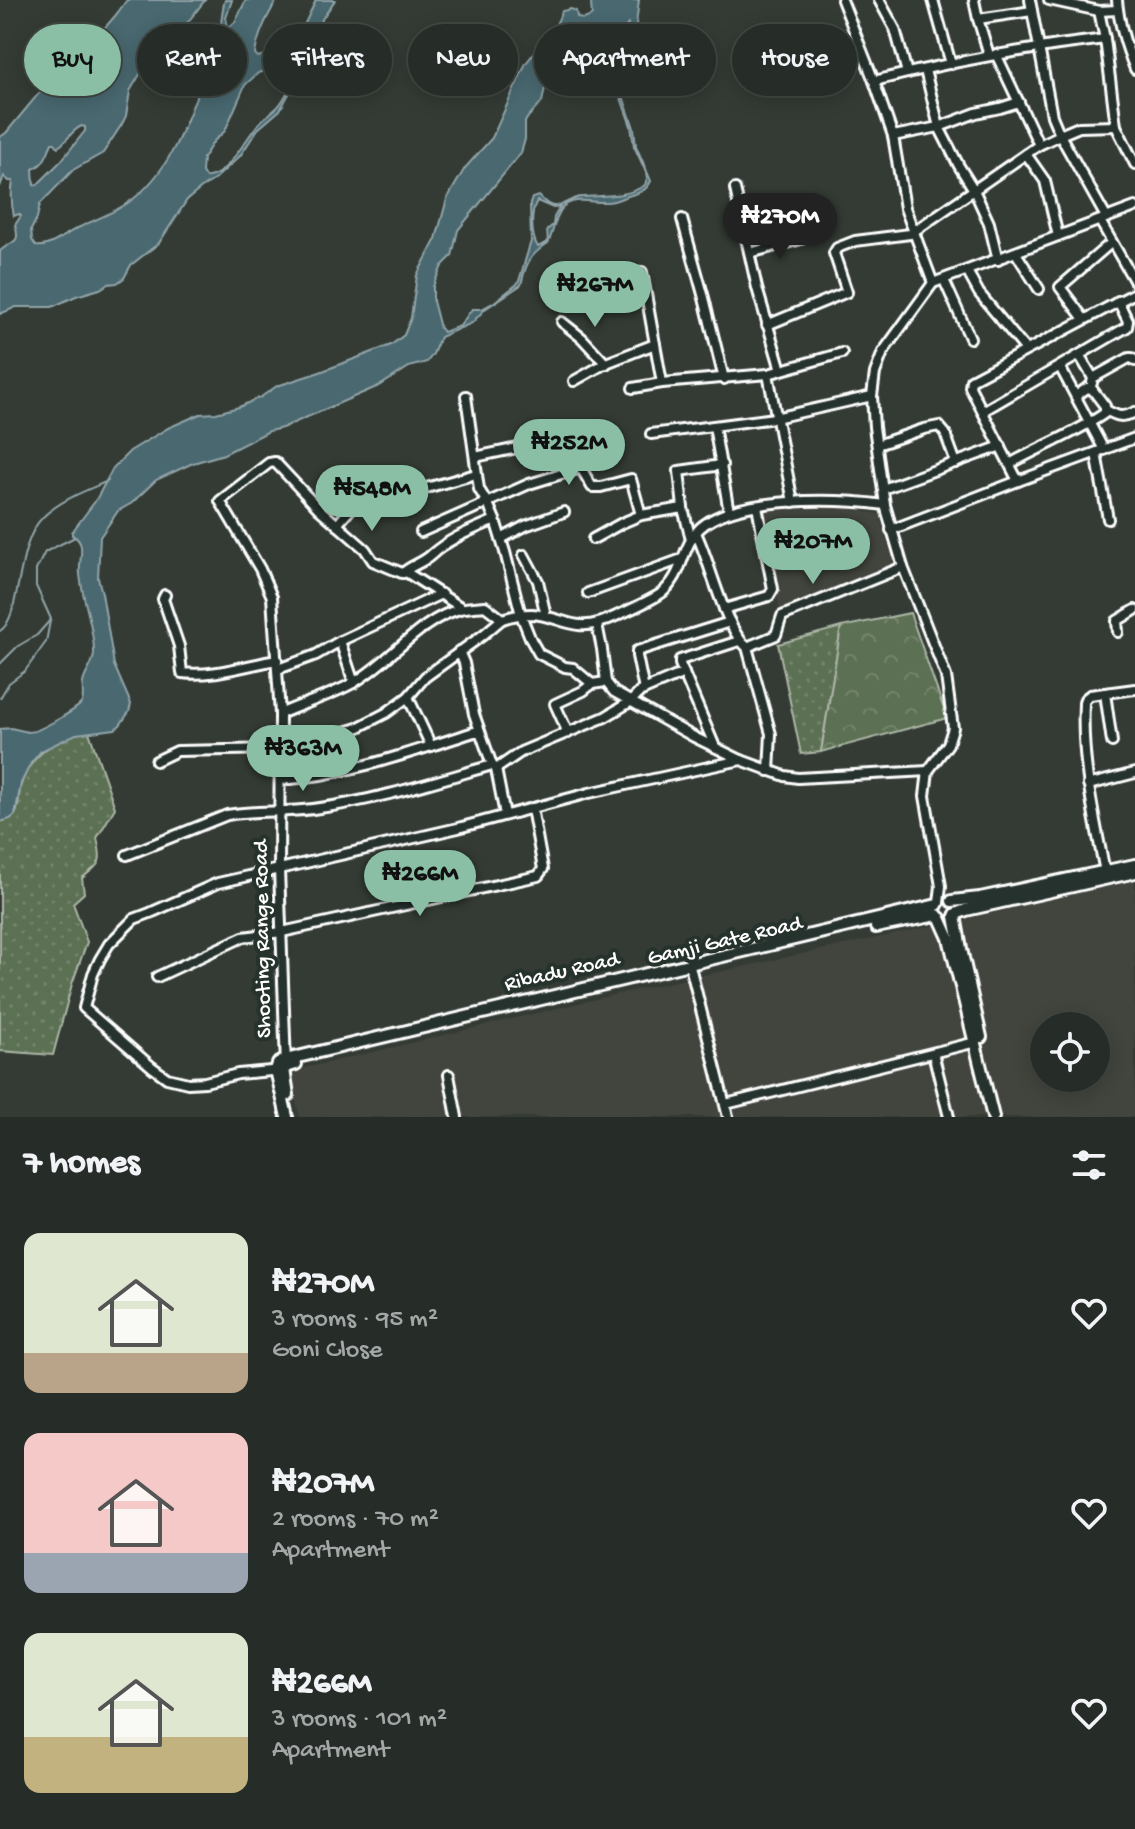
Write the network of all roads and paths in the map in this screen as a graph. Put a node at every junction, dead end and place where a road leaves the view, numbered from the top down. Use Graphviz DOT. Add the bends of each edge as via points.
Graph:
graph roads {
  1 [pos="842,0"];
  2 [pos="879,0"];
  3 [pos="933,0"];
  4 [pos="974,0"];
  5 [pos="1030,0"];
  6 [pos="1049,0"];
  7 [pos="1118,5"];
  8 [pos="1032,11"];
  9 [pos="1099,11"];
  10 [pos="978,19"];
  11 [pos="1105,39"];
  12 [pos="1039,47"];
  13 [pos="992,55"];
  14 [pos="951,64"];
  15 [pos="1135,69"];
  16 [pos="925,70"];
  17 [pos="907,73"];
  18 [pos="874,81"];
  19 [pos="1019,102"];
  20 [pos="1116,126"];
  21 [pos="939,127"];
  22 [pos="1060,135"];
  23 [pos="893,136"];
  24 [pos="1039,145"];
  25 [pos="1026,154"];
  26 [pos="1135,164"];
  27 [pos="735,189"];
  28 [pos="974,190"];
  29 [pos="1135,207"];
  30 [pos="682,219"];
  31 [pos="1103,219"];
  32 [pos="913,230"];
  33 [pos="1058,236"];
  34 [pos="801,239"];
  35 [pos="1112,242"];
  36 [pos="750,253"];
  37 [pos="1016,253"];
  38 [pos="998,260"];
  39 [pos="967,271"];
  40 [pos="642,272"];
  41 [pos="944,280"];
  42 [pos="1135,282"];
  43 [pos="933,283"];
  44 [pos="1039,289"];
  45 [pos="1135,293"];
  46 [pos="1118,301"];
  47 [pos="1084,319"];
  48 [pos="562,322"];
  49 [pos="767,325"];
  50 [pos="970,338"];
  51 [pos="655,344"];
  52 [pos="1026,350"];
  53 [pos="842,353"];
  54 [pos="1080,356"];
  55 [pos="1135,361"];
  56 [pos="606,364"];
  57 [pos="1060,367"];
  58 [pos="781,370"];
  59 [pos="768,374"];
  60 [pos="724,379"];
  61 [pos="574,381"];
  62 [pos="662,383"];
  63 [pos="1092,383"];
  64 [pos="633,388"];
  65 [pos="466,396"];
  66 [pos="872,396"];
  67 [pos="1076,396"];
  68 [pos="1106,410"];
  69 [pos="983,411"];
  70 [pos="1135,412"];
  71 [pos="775,418"];
  72 [pos="1090,423"];
  73 [pos="714,426"];
  74 [pos="651,434"];
  75 [pos="1135,438"];
  76 [pos="532,445"];
  77 [pos="877,445"];
  78 [pos="1001,446"];
  79 [pos="1100,452"];
  80 [pos="475,457"];
  81 [pos="956,463"];
  82 [pos="1010,464"];
  83 [pos="722,465"];
  84 [pos="476,474"];
  85 [pos="1018,481"];
  86 [pos="883,489"];
  87 [pos="486,501"];
  88 [pos="793,502"];
  89 [pos="885,505"];
  90 [pos="757,506"];
  91 [pos="683,508"];
  92 [pos="564,512"];
  93 [pos="729,512"];
  94 [pos="641,515"];
  95 [pos="1108,519"];
  96 [pos="495,520"];
  97 [pos="337,525"];
  98 [pos="891,530"];
  99 [pos="421,532"];
  100 [pos="693,536"];
  101 [pos="501,539"];
  102 [pos="593,539"];
  103 [pos="524,555"];
  104 [pos="682,559"];
  105 [pos="903,567"];
  106 [pos="402,573"];
  107 [pos="588,593"];
  108 [pos="441,594"];
  109 [pos="165,595"];
  110 [pos="462,608"];
  111 [pos="724,609"];
  112 [pos="1135,610"];
  113 [pos="521,615"];
  114 [pos="546,616"];
  115 [pos="502,619"];
  116 [pos="730,622"];
  117 [pos="597,624"];
  118 [pos="1118,632"];
  119 [pos="340,641"];
  120 [pos="743,644"];
  121 [pos="459,651"];
  122 [pos="278,664"];
  123 [pos="684,673"];
  124 [pos="606,682"];
  125 [pos="354,683"];
  126 [pos="592,684"];
  127 [pos="1135,689"];
  128 [pos="644,690"];
  129 [pos="1105,693"];
  130 [pos="408,697"];
  131 [pos="630,702"];
  132 [pos="280,714"];
  133 [pos="480,732"];
  134 [pos="568,733"];
  135 [pos="1112,742"];
  136 [pos="431,746"];
  137 [pos="716,748"];
  138 [pos="281,749"];
  139 [pos="741,760"];
  140 [pos="156,761"];
  141 [pos="494,767"];
  142 [pos="769,771"];
  143 [pos="928,771"];
  144 [pos="1135,773"];
  145 [pos="280,780"];
  146 [pos="1088,785"];
  147 [pos="532,808"];
  148 [pos="280,811"];
  149 [pos="505,815"];
  150 [pos="127,855"];
  151 [pos="1135,865"];
  152 [pos="279,869"];
  153 [pos="1105,872"];
  154 [pos="1135,872"];
  155 [pos="942,907"];
  156 [pos="956,915"];
  157 [pos="282,932"];
  158 [pos="691,970"];
  159 [pos="157,977"];
  160 [pos="637,980"];
  161 [pos="976,1042"];
  162 [pos="933,1053"];
  163 [pos="284,1066"];
  164 [pos="449,1075"];
  165 [pos="726,1104"];
  166 [pos="290,1117"];
  167 [pos="457,1117"];
  168 [pos="728,1117"];
  169 [pos="949,1117"];
  170 [pos="993,1117"];
  171 [pos="1000,1117"];
  1 -- 18 [label="street"];
  2 -- 17 [label="street" via="895,29"];
  3 -- 14 [label="street"];
  4 -- 10 [label="street"];
  5 -- 8 [label="street"];
  6 -- 9 [label="street"];
  7 -- 9 [label="street"];
  7 -- 15 [label="street"];
  8 -- 10 [label="street"];
  8 -- 12 [label="street"];
  9 -- 11 [label="street"];
  10 -- 13 [label="street"];
  11 -- 12 [label="street"];
  11 -- 20 [label="street"];
  12 -- 13 [label="street"];
  12 -- 22 [label="street" via="1048,105"];
  13 -- 14 [label="street"];
  13 -- 19 [label="street"];
  14 -- 16 [label="street"];
  16 -- 17 [label="street"];
  16 -- 21 [label="street"];
  17 -- 18 [label="street"];
  18 -- 23 [label="street"];
  19 -- 21 [label="street"];
  19 -- 24 [label="street"];
  20 -- 22 [label="street" via="1079,127"];
  20 -- 26 [label="street"];
  21 -- 23 [label="street"];
  21 -- 28 [label="street"];
  22 -- 24 [label="street"];
  22 -- 31 [label="street"];
  23 -- 32 [label="street"];
  24 -- 25 [label="street"];
  25 -- 28 [label="street"];
  25 -- 33 [label="street" via="1045,181"];
  27 -- 36 [label="street"];
  28 -- 32 [label="street"];
  28 -- 38 [label="street"];
  29 -- 31 [label="street"];
  30 -- 60 [label="street"];
  31 -- 33 [label="street"];
  31 -- 35 [label="street"];
  32 -- 43 [label="street"];
  32 -- 49 [label="street" via="837,248 834,253 847,292"];
  33 -- 37 [label="street"];
  34 -- 36 [label="street"];
  35 -- 42 [label="street"];
  35 -- 47 [label="street" via="1060,287"];
  36 -- 49 [label="street"];
  37 -- 38 [label="street"];
  37 -- 44 [label="street"];
  38 -- 39 [label="street"];
  39 -- 41 [label="street"];
  39 -- 52 [label="street"];
  40 -- 51 [label="street"];
  41 -- 43 [label="street"];
  41 -- 50 [label="street"];
  43 -- 66 [label="street" via="883,352"];
  45 -- 46 [label="street"];
  46 -- 47 [label="street"];
  46 -- 54 [label="street" via="1127,327"];
  47 -- 52 [label="street"];
  48 -- 56 [label="street"];
  49 -- 58 [label="street"];
  51 -- 56 [label="street"];
  51 -- 62 [label="street"];
  52 -- 69 [label="street" via="971,380"];
  53 -- 58 [label="street"];
  54 -- 57 [label="street"];
  54 -- 63 [label="street"];
  55 -- 63 [label="street" via="1129,358"];
  56 -- 61 [label="street"];
  57 -- 67 [label="street"];
  57 -- 69 [label="street"];
  58 -- 59 [label="street"];
  59 -- 60 [label="street"];
  59 -- 71 [label="street"];
  60 -- 62 [label="street"];
  62 -- 64 [label="street"];
  63 -- 67 [label="street"];
  63 -- 68 [label="street"];
  65 -- 80 [label="street"];
  66 -- 71 [label="street"];
  66 -- 77 [label="street"];
  67 -- 72 [label="street"];
  68 -- 70 [label="street" via="1118,417"];
  68 -- 72 [label="street"];
  69 -- 78 [label="street"];
  71 -- 73 [label="street"];
  71 -- 88 [label="street"];
  72 -- 79 [label="street"];
  72 -- 82 [label="street"];
  73 -- 74 [label="street"];
  73 -- 83 [label="street"];
  75 -- 79 [label="street"];
  76 -- 80 [label="street"];
  77 -- 81 [label="street" via="939,426"];
  77 -- 86 [label="street"];
  78 -- 81 [label="street"];
  78 -- 82 [label="street"];
  79 -- 85 [label="street"];
  79 -- 95 [label="street"];
  80 -- 84 [label="street"];
  81 -- 86 [label="street"];
  82 -- 85 [label="street"];
  83 -- 91 [label="street" via="679,471"];
  83 -- 93 [label="street"];
  84 -- 87 [label="street"];
  84 -- 97 [label="street" via="391,498 375,480"];
  85 -- 98 [label="street"];
  86 -- 89 [label="street"];
  87 -- 94 [label="street" via="581,468 592,487 631,479"];
  87 -- 96 [label="street"];
  87 -- 99 [label="street"];
  88 -- 89 [label="street"];
  88 -- 90 [label="street"];
  89 -- 98 [label="street"];
  90 -- 93 [label="street"];
  90 -- 111 [label="street" via="773,589 769,596"];
  91 -- 94 [label="street"];
  91 -- 100 [label="street"];
  92 -- 101 [label="street"];
  93 -- 100 [label="street"];
  94 -- 102 [label="street"];
  96 -- 101 [label="street"];
  96 -- 106 [label="street" via="458,536"];
  97 -- 106 [label="street" via="373,561"];
  97 -- 122 [label="street, Shooting Range Road" via="272,461 220,499 272,597"];
  98 -- 105 [label="street"];
  100 -- 104 [label="street"];
  100 -- 111 [label="street"];
  101 -- 113 [label="street"];
  103 -- 114 [label="street" via="538,581"];
  104 -- 107 [label="street"];
  104 -- 117 [label="street" via="662,594"];
  105 -- 120 [label="street" via="782,616 776,635"];
  105 -- 143 [label="street" via="946,676 953,728"];
  106 -- 108 [label="street"];
  108 -- 110 [label="street"];
  108 -- 119 [label="street"];
  109 -- 122 [label="street" via="182,673"];
  110 -- 115 [label="street" via="485,606"];
  110 -- 125 [label="street" via="437,619"];
  111 -- 116 [label="street"];
  112 -- 118 [label="street" via="1119,619"];
  113 -- 114 [label="street"];
  113 -- 115 [label="street"];
  113 -- 126 [label="street" via="539,654 573,668"];
  114 -- 117 [label="street" via="573,625"];
  115 -- 121 [label="street"];
  116 -- 120 [label="street"];
  116 -- 128 [label="street" via="637,651"];
  117 -- 124 [label="street"];
  119 -- 122 [label="street" via="309,658"];
  119 -- 125 [label="street"];
  120 -- 123 [label="street" via="681,659"];
  120 -- 142 [label="street" via="771,734"];
  121 -- 130 [label="street"];
  121 -- 133 [label="street"];
  122 -- 132 [label="street, Shooting Range Road"];
  123 -- 128 [label="street"];
  123 -- 137 [label="street"];
  124 -- 126 [label="street"];
  124 -- 131 [label="street"];
  125 -- 132 [label="street"];
  126 -- 134 [label="street" via="555,704"];
  127 -- 129 [label="street"];
  128 -- 131 [label="street"];
  129 -- 135 [label="street"];
  129 -- 146 [label="street" via="1090,695 1084,703"];
  130 -- 136 [label="street"];
  130 -- 138 [label="street" via="355,729"];
  131 -- 134 [label="street"];
  131 -- 137 [label="street"];
  132 -- 138 [label="street, Shooting Range Road"];
  133 -- 136 [label="street"];
  133 -- 141 [label="street"];
  134 -- 141 [label="street"];
  136 -- 145 [label="street" via="336,774"];
  137 -- 139 [label="street"];
  138 -- 140 [label="street" via="177,751"];
  138 -- 145 [label="street, Shooting Range Road"];
  139 -- 142 [label="street"];
  139 -- 147 [label="street"];
  141 -- 148 [label="street" via="360,800"];
  141 -- 149 [label="street"];
  142 -- 143 [label="street" via="798,778"];
  143 -- 155 [label="street" via="925,796"];
  144 -- 146 [label="street"];
  145 -- 148 [label="street, Shooting Range Road"];
  146 -- 153 [label="street"];
  147 -- 149 [label="street"];
  147 -- 157 [label="street" via="543,869 538,876"];
  148 -- 150 [label="street" via="227,815"];
  148 -- 152 [label="street, Shooting Range Road"];
  149 -- 152 [label="street"];
  151 -- 153 [label="main road"];
  152 -- 157 [label="street, Shooting Range Road"];
  152 -- 163 [label="street" via="218,883 134,919 100,959 84,1008 167,1078 205,1082"];
  153 -- 155 [label="main road"];
  154 -- 156 [label="main road"];
  155 -- 156 [label="main road" via="957,908"];
  155 -- 156 [label="main road" via="948,920"];
  155 -- 158 [label="main road, Gamji Gate Road"];
  155 -- 160 [label="main road, Ribadu Road"];
  155 -- 161 [label="main road"];
  156 -- 171 [label="main road"];
  157 -- 159 [label="street" via="243,937"];
  157 -- 163 [label="street, Shooting Range Road"];
  158 -- 160 [label="main road, Gamji Gate Road"];
  158 -- 165 [label="street"];
  160 -- 163 [label="main road, Gamji Gate Road"];
  161 -- 162 [label="street"];
  161 -- 170 [label="main road"];
  162 -- 165 [label="street"];
  162 -- 169 [label="street"];
  163 -- 166 [label="main road"];
  164 -- 167 [label="street"];
  165 -- 168 [label="street"];
}
